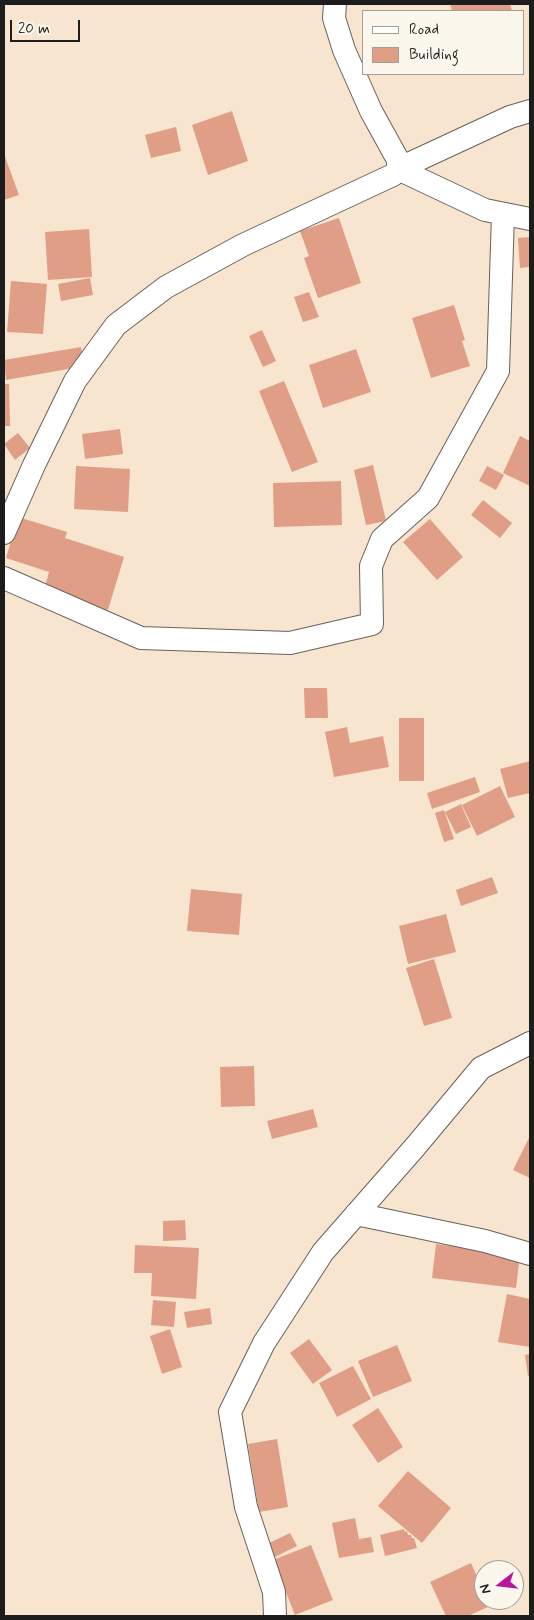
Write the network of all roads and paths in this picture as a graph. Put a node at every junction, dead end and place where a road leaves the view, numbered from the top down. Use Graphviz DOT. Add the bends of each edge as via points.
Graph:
graph roads {
  1 [pos="335,4"];
  2 [pos="530,111"];
  3 [pos="398,169"];
  4 [pos="504,214"];
  5 [pos="530,219"];
  6 [pos="4,533"];
  7 [pos="4,578"];
  8 [pos="530,1043"];
  9 [pos="356,1214"];
  10 [pos="530,1254"];
  11 [pos="275,1616"];
  1 -- 3 [label="street" via="334,18 344,50 371,111 398,160"];
  2 -- 3 [label="street" via="510,117"];
  3 -- 4 [label="street" via="485,210"];
  3 -- 6 [label="street" via="393,175 251,241 166,287 116,325 75,381"];
  4 -- 5 [label="street"];
  4 -- 7 [label="street" via="498,371 428,498 382,539 371,566 372,624 290,643 141,638"];
  8 -- 9 [label="street" via="481,1068"];
  9 -- 10 [label="street" via="485,1241"];
  9 -- 11 [label="street" via="323,1252 264,1343 230,1412 246,1507 274,1592"];
}
